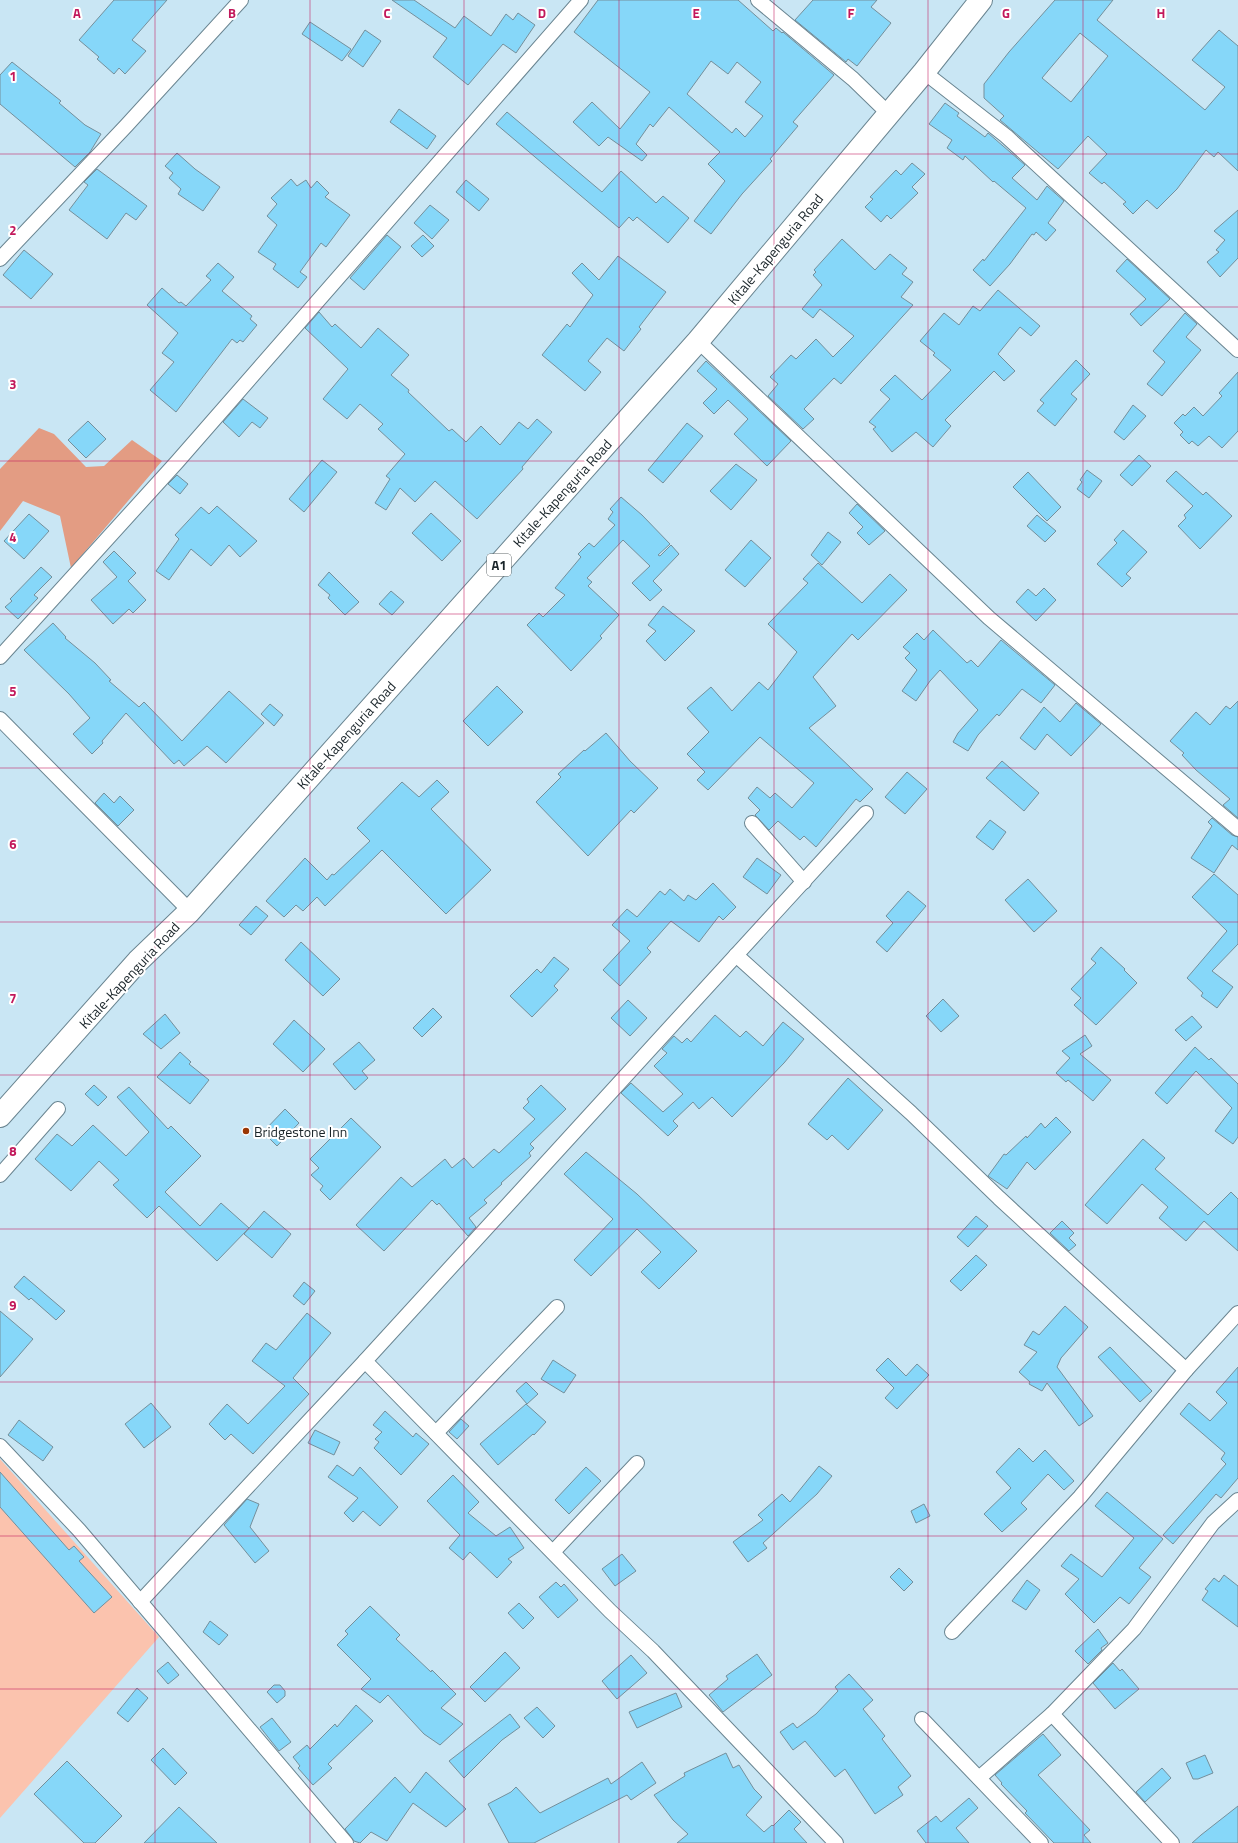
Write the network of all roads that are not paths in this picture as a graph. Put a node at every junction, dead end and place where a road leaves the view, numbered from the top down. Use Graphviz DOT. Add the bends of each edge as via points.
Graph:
graph roads {
  1 [pos="241,0"];
  2 [pos="581,0"];
  3 [pos="758,0"];
  4 [pos="981,0"];
  5 [pos="924,72"];
  6 [pos="889,114"];
  7 [pos="0,259"];
  8 [pos="698,341"];
  9 [pos="1238,350"];
  10 [pos="0,657"];
  11 [pos="0,719"];
  12 [pos="866,813"];
  13 [pos="752,823"];
  14 [pos="1238,829"];
  15 [pos="804,882"];
  16 [pos="190,911"];
  17 [pos="736,955"];
  18 [pos="58,1109"];
  19 [pos="0,1116"];
  20 [pos="0,1175"];
  21 [pos="557,1307"];
  22 [pos="1238,1313"];
  23 [pos="365,1361"];
  24 [pos="1186,1370"];
  25 [pos="436,1433"];
  26 [pos="0,1446"];
  27 [pos="637,1463"];
  28 [pos="1238,1500"];
  29 [pos="553,1552"];
  30 [pos="140,1602"];
  31 [pos="952,1632"];
  32 [pos="1052,1714"];
  33 [pos="922,1719"];
  34 [pos="979,1778"];
  35 [pos="346,1843"];
  36 [pos="836,1843"];
  37 [pos="1041,1843"];
  38 [pos="1172,1843"];
  1 -- 7 [label="street"];
  2 -- 10 [label="street" via="177,462"];
  3 -- 6 [label="street" via="853,79"];
  4 -- 5 [label="highway, Kitale-Kapenguria Road / A1"];
  5 -- 6 [label="highway, Kitale-Kapenguria Road / A1"];
  5 -- 9 [label="street" via="1006,136"];
  6 -- 8 [label="highway, Kitale-Kapenguria Road / A1"];
  8 -- 14 [label="street" via="989,618"];
  8 -- 16 [label="highway, Kitale-Kapenguria Road / A1"];
  11 -- 16 [label="street"];
  12 -- 15 [label="street"];
  13 -- 15 [label="street"];
  15 -- 17 [label="street"];
  16 -- 19 [label="highway, Kitale-Kapenguria Road / A1" via="138,961"];
  17 -- 23 [label="street"];
  17 -- 24 [label="street" via="911,1113 999,1198"];
  18 -- 20 [label="street"];
  21 -- 25 [label="street"];
  22 -- 24 [label="street"];
  23 -- 25 [label="street"];
  23 -- 30 [label="street"];
  24 -- 31 [label="street" via="1080,1497"];
  25 -- 29 [label="street"];
  26 -- 30 [label="street" via="79,1530"];
  27 -- 29 [label="street"];
  28 -- 32 [label="street" via="1213,1523 1134,1629"];
  29 -- 36 [label="street" via="658,1656"];
  30 -- 35 [label="street"];
  32 -- 34 [label="street"];
  32 -- 38 [label="street"];
  33 -- 34 [label="street"];
  34 -- 37 [label="street"];
}
